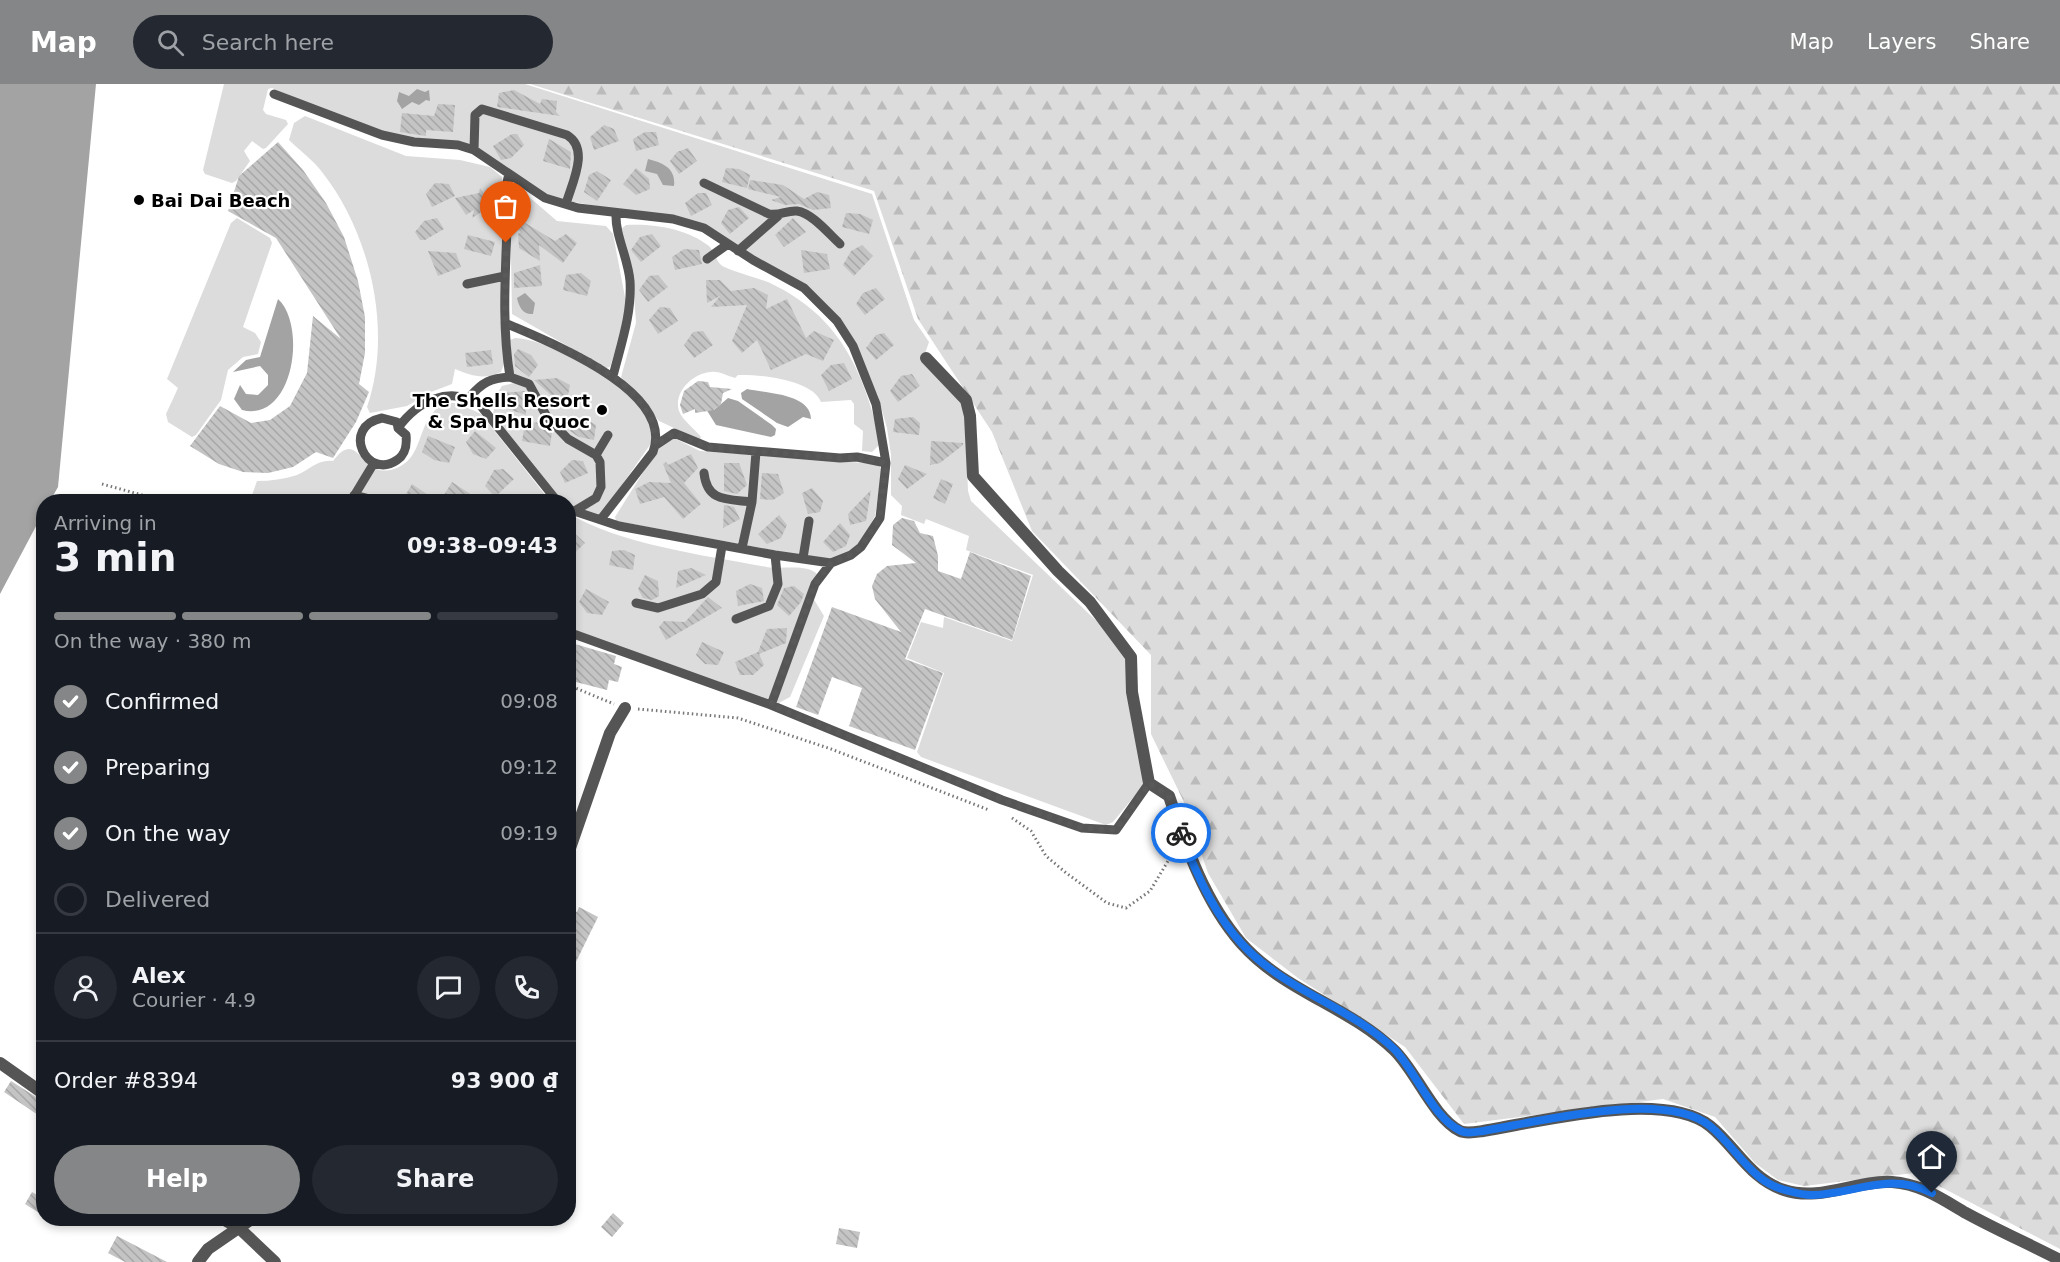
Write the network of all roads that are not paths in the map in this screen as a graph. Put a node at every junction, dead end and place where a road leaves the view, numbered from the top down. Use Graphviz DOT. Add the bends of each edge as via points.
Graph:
graph roads {
  1 [pos="274,94"];
  2 [pos="474,150"];
  3 [pos="509,174"];
  4 [pos="705,183"];
  5 [pos="566,204"];
  6 [pos="616,213"];
  7 [pos="778,216"];
  8 [pos="840,243"];
  9 [pos="728,244"];
  10 [pos="738,251"];
  11 [pos="707,259"];
  12 [pos="505,276"];
  13 [pos="467,284"];
  14 [pos="505,323"];
  15 [pos="926,358"];
  16 [pos="613,376"];
  17 [pos="510,377"];
  18 [pos="469,398"];
  19 [pos="398,428"];
  20 [pos="608,435"];
  21 [pos="656,445"];
  22 [pos="756,452"];
  23 [pos="596,455"];
  24 [pos="374,463"];
  25 [pos="886,463"];
  26 [pos="704,473"];
  27 [pos="355,494"];
  28 [pos="551,494"];
  29 [pos="752,502"];
  30 [pos="576,509"];
  31 [pos="576,513"];
  32 [pos="601,519"];
  33 [pos="809,521"];
  34 [pos="722,546"];
  35 [pos="742,548"];
  36 [pos="775,555"];
  37 [pos="803,558"];
  38 [pos="831,563"];
  39 [pos="636,603"];
  40 [pos="736,619"];
  41 [pos="576,635"];
  42 [pos="771,705"];
  43 [pos="625,708"];
  44 [pos="1149,783"];
  45 [pos="576,831"];
  46 [pos="0,1063"];
  47 [pos="36,1088"];
  48 [pos="235,1226"];
  49 [pos="242,1226"];
  50 [pos="239,1228"];
  51 [pos="2060,1260"];
  52 [pos="198,1262"];
  53 [pos="275,1262"];
  1 -- 2 [label="lane" via="382,135"];
  2 -- 3 [label="lane"];
  2 -- 5 [label="lane" via="476,116 482,109 574,139 580,152"];
  3 -- 5 [label="lane" via="545,198"];
  3 -- 12 [label="lane"];
  4 -- 7 [label="lane"];
  5 -- 6 [label="lane"];
  6 -- 9 [label="lane" via="673,219 704,228"];
  6 -- 16 [label="lane" via="615,225 629,278 630,311"];
  7 -- 8 [label="lane" via="798,211"];
  7 -- 10 [label="lane"];
  9 -- 10 [label="lane"];
  9 -- 11 [label="lane"];
  10 -- 25 [label="lane" via="804,288 837,321 866,374 876,404"];
  12 -- 13 [label="lane"];
  12 -- 14 [label="lane"];
  14 -- 16 [label="lane" via="578,355"];
  14 -- 17 [label="lane"];
  15 -- 44 [label="street" via="966,400 973,476 1090,602 1131,657 1132,692"];
  16 -- 21 [label="lane" via="642,403 651,420"];
  17 -- 18 [label="lane" via="490,379"];
  17 -- 23 [label="lane" via="529,384 547,417 579,447"];
  18 -- 19 [label="lane" via="432,398"];
  18 -- 28 [label="lane" via="485,411"];
  19 -- 24 [label="lane" via="407,442 401,457 388,464"];
  19 -- 24 [label="lane" via="397,422 382,418 363,429 362,451"];
  20 -- 23 [label="lane"];
  21 -- 25 [label="lane" via="674,433 708,447 857,457"];
  21 -- 32 [label="lane"];
  22 -- 29 [label="lane"];
  23 -- 30 [label="lane" via="601,487 596,498"];
  24 -- 27 [label="lane"];
  25 -- 38 [label="lane" via="884,496 876,525 861,547"];
  26 -- 29 [label="lane" via="711,494"];
  29 -- 35 [label="lane"];
  31 -- 32 [label="lane"];
  32 -- 34 [label="lane"];
  33 -- 37 [label="lane"];
  34 -- 35 [label="lane"];
  34 -- 39 [label="lane" via="716,582 702,594 658,608"];
  35 -- 36 [label="lane"];
  36 -- 37 [label="lane"];
  36 -- 40 [label="lane" via="778,584 769,606"];
  37 -- 38 [label="lane"];
  38 -- 42 [label="lane" via="815,584"];
  41 -- 42 [label="lane"];
  42 -- 44 [label="lane" via="1002,800 1082,828 1116,830"];
  43 -- 45 [label="street" via="610,733"];
  44 -- 51 [label="street" via="1169,796 1214,907 1241,944 1269,970 1374,1032 1396,1052 1449,1123 1462,1132 1629,1108 1680,1113 1709,1125 1763,1181 1785,1190 1811,1195 1891,1182 1919,1186"];
  46 -- 47 [label="street"];
  48 -- 50 [label="street"];
  49 -- 50 [label="street"];
  50 -- 52 [label="street" via="208,1249"];
  50 -- 53 [label="street"];
}
